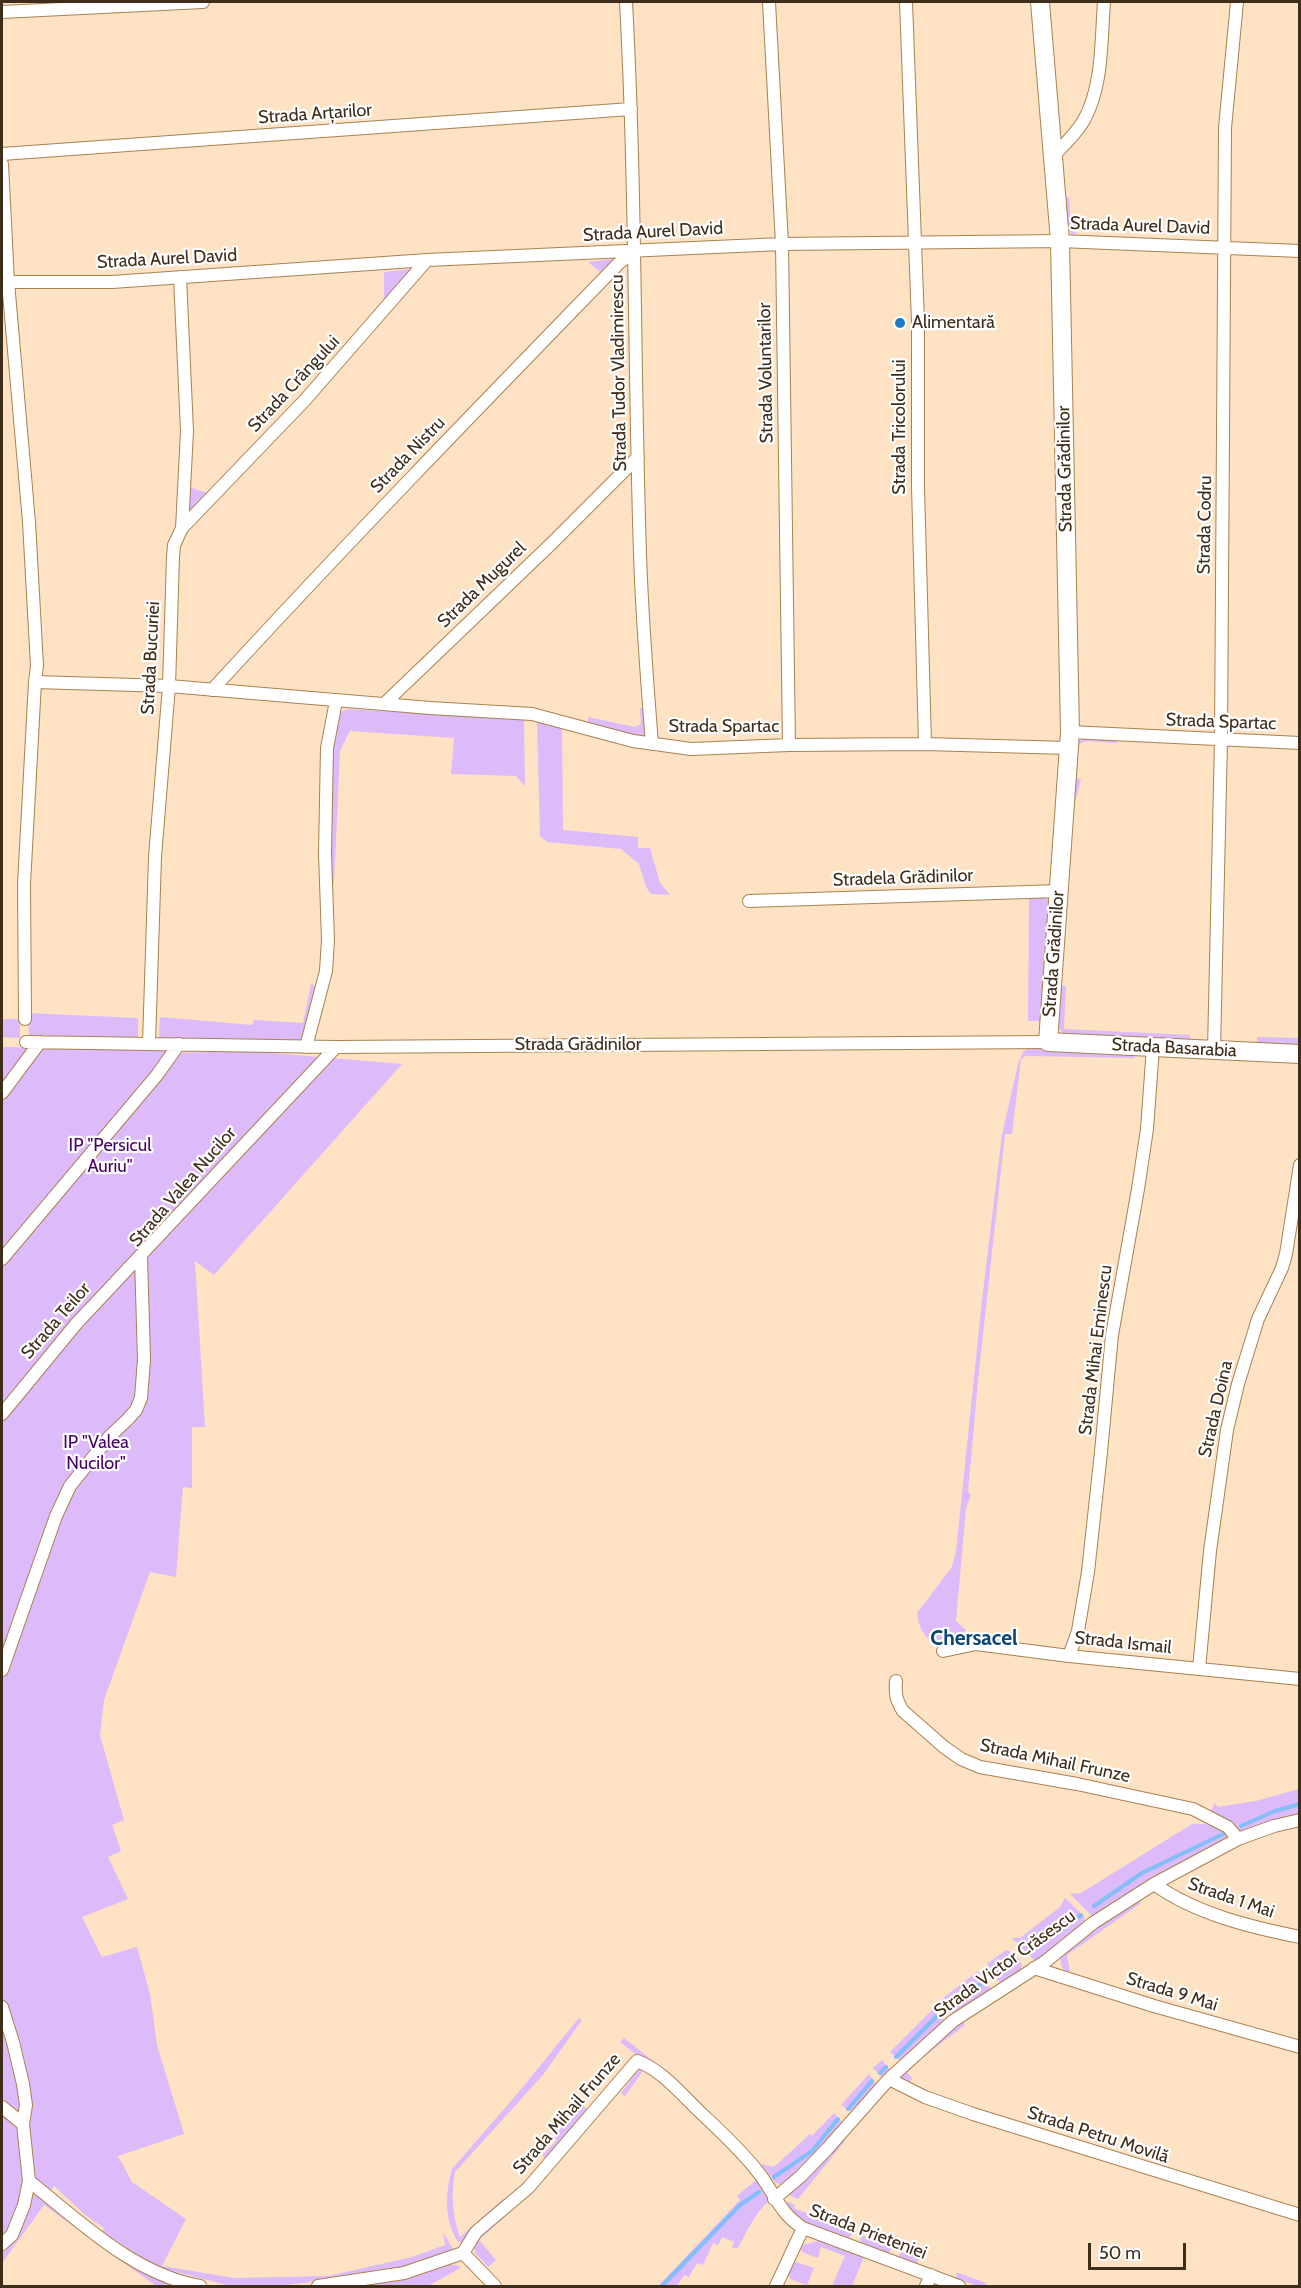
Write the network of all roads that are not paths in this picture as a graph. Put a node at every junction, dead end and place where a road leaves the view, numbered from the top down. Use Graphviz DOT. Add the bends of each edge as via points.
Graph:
graph roads {
  1 [pos="203,2"];
  2 [pos="626,2"];
  3 [pos="769,2"];
  4 [pos="906,2"];
  5 [pos="1040,2"];
  6 [pos="1104,2"];
  7 [pos="1237,2"];
  8 [pos="2,12"];
  9 [pos="632,109"];
  10 [pos="2,154"];
  11 [pos="1054,155"];
  12 [pos="2,164"];
  13 [pos="1060,241"];
  14 [pos="916,243"];
  15 [pos="782,244"];
  16 [pos="1225,248"];
  17 [pos="635,251"];
  18 [pos="1299,251"];
  19 [pos="427,260"];
  20 [pos="180,277"];
  21 [pos="8,282"];
  22 [pos="638,457"];
  23 [pos="182,528"];
  24 [pos="35,682"];
  25 [pos="169,686"];
  26 [pos="212,690"];
  27 [pos="336,701"];
  28 [pos="384,704"];
  29 [pos="1069,740"];
  30 [pos="1221,740"];
  31 [pos="1299,743"];
  32 [pos="652,744"];
  33 [pos="925,744"];
  34 [pos="789,745"];
  35 [pos="1059,891"];
  36 [pos="749,901"];
  37 [pos="25,1018"];
  38 [pos="26,1042"];
  39 [pos="40,1042"];
  40 [pos="1048,1042"];
  41 [pos="149,1043"];
  42 [pos="179,1044"];
  43 [pos="306,1047"];
  44 [pos="336,1047"];
  45 [pos="1153,1047"];
  46 [pos="1214,1050"];
  47 [pos="1299,1054"];
  48 [pos="2,1093"];
  49 [pos="1299,1165"];
  50 [pos="141,1257"];
  51 [pos="2,1259"];
  52 [pos="2,1414"];
  53 [pos="943,1651"];
  54 [pos="1069,1656"];
  55 [pos="1199,1669"];
  56 [pos="2,1670"];
  57 [pos="1299,1679"];
  58 [pos="896,1682"];
  59 [pos="1299,1820"];
  60 [pos="1238,1839"];
  61 [pos="1154,1884"];
  62 [pos="1299,1937"];
  63 [pos="1034,1968"];
  64 [pos="2,2007"];
  65 [pos="1299,2047"];
  66 [pos="889,2079"];
  67 [pos="2,2107"];
  68 [pos="23,2124"];
  69 [pos="29,2181"];
  70 [pos="774,2199"];
  71 [pos="1299,2215"];
  72 [pos="803,2228"];
  73 [pos="2,2244"];
  74 [pos="463,2253"];
  75 [pos="928,2281"];
  76 [pos="200,2286"];
  77 [pos="318,2286"];
  78 [pos="495,2286"];
  79 [pos="776,2286"];
  80 [pos="958,2286"];
  1 -- 8 [label="street"];
  2 -- 9 [label="street, Strada Tudor Vladimirescu"];
  3 -- 15 [label="street, Strada Voluntarilor"];
  4 -- 14 [label="street, Strada Tricolorului"];
  5 -- 11 [label="street, Strada Grădinilor"];
  6 -- 11 [label="street" via="1091,105 1070,140"];
  7 -- 16 [label="street, Strada Codru" via="1225,128"];
  9 -- 10 [label="street, Strada Arțarilor"];
  9 -- 17 [label="street, Strada Tudor Vladimirescu"];
  11 -- 13 [label="street, Strada Grădinilor"];
  12 -- 21 [label="street"];
  13 -- 14 [label="street, Strada Aurel David"];
  13 -- 16 [label="street, Strada Aurel David"];
  13 -- 29 [label="street, Strada Grădinilor"];
  14 -- 15 [label="street, Strada Aurel David"];
  14 -- 33 [label="street, Strada Tricolorului"];
  15 -- 17 [label="street, Strada Aurel David"];
  15 -- 34 [label="street, Strada Voluntarilor"];
  16 -- 18 [label="street, Strada Aurel David"];
  16 -- 30 [label="street, Strada Codru"];
  17 -- 19 [label="street, Strada Aurel David"];
  17 -- 22 [label="street, Strada Tudor Vladimirescu"];
  17 -- 26 [label="street, Strada Nistru" via="499,387"];
  19 -- 20 [label="street, Strada Aurel David"];
  19 -- 23 [label="street, Strada Crângului" via="312,392"];
  20 -- 21 [label="street, Strada Aurel David" via="112,282"];
  20 -- 23 [label="street, Strada Bucuriei" via="187,431"];
  21 -- 24 [label="street" via="29,522"];
  22 -- 28 [label="street, Strada Mugurel"];
  22 -- 32 [label="street, Strada Tudor Vladimirescu"];
  23 -- 25 [label="street, Strada Bucuriei" via="173,557"];
  24 -- 25 [label="street"];
  24 -- 37 [label="street" via="24,884"];
  25 -- 26 [label="street"];
  25 -- 41 [label="street, Strada Bucuriei" via="155,857"];
  26 -- 27 [label="street"];
  27 -- 28 [label="street"];
  27 -- 43 [label="street" via="327,748 326,971"];
  28 -- 32 [label="street, Strada Spartac" via="532,714"];
  29 -- 30 [label="street, Strada Spartac"];
  29 -- 33 [label="street, Strada Spartac"];
  29 -- 35 [label="street, Strada Grădinilor"];
  30 -- 31 [label="street, Strada Spartac"];
  30 -- 46 [label="street, Strada Codru"];
  32 -- 34 [label="street, Strada Spartac" via="691,749"];
  33 -- 34 [label="street, Strada Spartac"];
  35 -- 36 [label="street, Stradela Grădinilor"];
  35 -- 40 [label="street, Strada Grădinilor"];
  38 -- 39 [label="street, Strada Grădinilor"];
  39 -- 41 [label="street, Strada Grădinilor"];
  39 -- 48 [label="street"];
  40 -- 44 [label="street, Strada Grădinilor"];
  40 -- 45 [label="street, Strada Basarabia"];
  41 -- 42 [label="street, Strada Grădinilor"];
  42 -- 43 [label="street, Strada Grădinilor"];
  42 -- 51 [label="street"];
  43 -- 44 [label="street, Strada Grădinilor"];
  44 -- 50 [label="street, Strada Valea Nucilor"];
  45 -- 46 [label="street, Strada Basarabia"];
  45 -- 54 [label="street, Strada Mihai Eminescu" via="1144,1149 1112,1335 1088,1572 1078,1631"];
  46 -- 47 [label="street, Strada Basarabia"];
  49 -- 55 [label="street, Strada Doina" via="1286,1254 1258,1319 1225,1439"];
  50 -- 52 [label="street, Strada Teilor" via="76,1324"];
  50 -- 56 [label="street, Strada Valea Nucilor" via="141,1398 136,1410 70,1486"];
  53 -- 54 [label="street, Strada Ismail" via="976,1644"];
  54 -- 55 [label="street, Strada Ismail"];
  55 -- 57 [label="street, Strada Ismail"];
  58 -- 60 [label="street, Strada Mihail Frunze" via="897,1701 903,1711 960,1759 980,1767 1193,1809 1228,1827"];
  59 -- 60 [label="street, Strada Victor Crăsescu"];
  60 -- 61 [label="street, Strada Victor Crăsescu"];
  61 -- 62 [label="street, Strada 1 Mai" via="1168,1895 1253,1928"];
  61 -- 63 [label="street, Strada Victor Crăsescu"];
  63 -- 65 [label="street, Strada 9 Mai"];
  63 -- 66 [label="street, Strada Victor Crăsescu" via="953,2021"];
  64 -- 68 [label="street" via="23,2084"];
  66 -- 70 [label="street, Strada Victor Crăsescu" via="827,2149"];
  66 -- 71 [label="street, Strada Petru Movilă" via="973,2114"];
  67 -- 68 [label="street"];
  68 -- 69 [label="street"];
  69 -- 73 [label="street" via="12,2235"];
  69 -- 76 [label="street" via="110,2245 159,2275"];
  70 -- 72 [label="street, Strada Prieteniei" via="789,2219"];
  70 -- 74 [label="street, Strada Mihail Frunze" via="759,2172 739,2150 666,2079 637,2061 528,2188 476,2232"];
  72 -- 75 [label="street, Strada Prieteniei"];
  72 -- 79 [label="street"];
  74 -- 77 [label="street" via="404,2273"];
  74 -- 78 [label="street"];
  75 -- 80 [label="street, Strada Prieteniei"];
}
